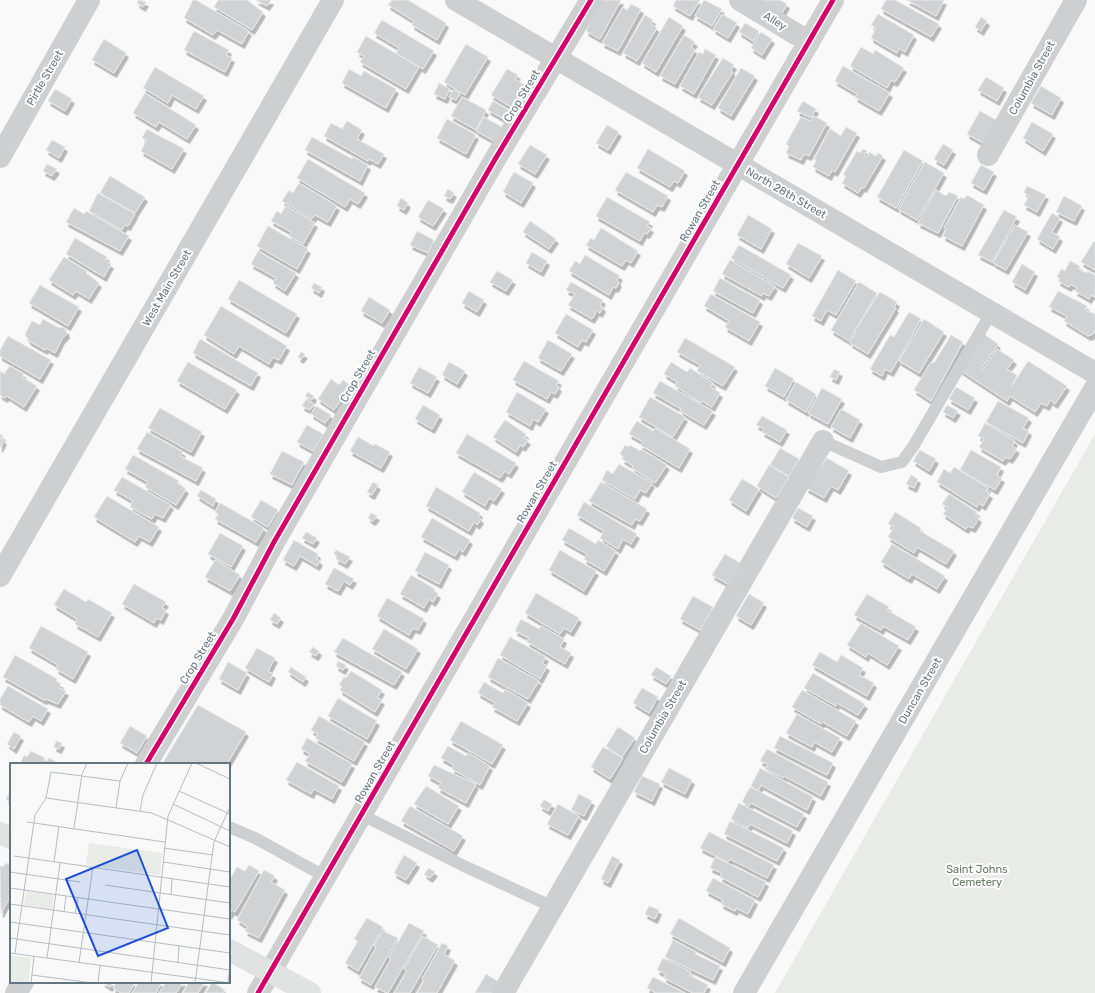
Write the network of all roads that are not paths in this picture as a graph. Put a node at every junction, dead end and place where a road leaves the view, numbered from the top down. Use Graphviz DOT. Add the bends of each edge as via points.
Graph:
graph roads {
  1 [pos="89,0"];
  2 [pos="333,0"];
  3 [pos="590,0"];
  4 [pos="740,0"];
  5 [pos="834,0"];
  6 [pos="1076,0"];
  7 [pos="470,3"];
  8 [pos="809,42"];
  9 [pos="556,59"];
  10 [pos="988,155"];
  11 [pos="0,157"];
  12 [pos="738,165"];
  13 [pos="991,313"];
  14 [pos="1095,373"];
  15 [pos="1095,388"];
  16 [pos="823,441"];
  17 [pos="0,576"];
  18 [pos="147,763"];
  19 [pos="362,815"];
  20 [pos="230,827"];
  21 [pos="0,833"];
  22 [pos="10,838"];
  23 [pos="326,877"];
  24 [pos="553,907"];
  25 [pos="230,951"];
  26 [pos="271,972"];
  27 [pos="22,983"];
  28 [pos="16,993"];
  29 [pos="258,993"];
  30 [pos="310,993"];
  31 [pos="503,993"];
  32 [pos="744,993"];
  1 -- 11 [label="street, Pirtle Street"];
  2 -- 17 [label="street, West Main Street"];
  3 -- 9 [label="street, Crop Street"];
  4 -- 8 [label="street, Alley"];
  5 -- 8 [label="street, Rowan Street"];
  6 -- 10 [label="street, Columbia Street"];
  7 -- 9 [label="street, North 28th Street"];
  8 -- 12 [label="street, Rowan Street"];
  9 -- 12 [label="street, North 28th Street"];
  9 -- 18 [label="street, Crop Street" via="494,161 274,542 233,618"];
  12 -- 13 [label="street, North 28th Street"];
  12 -- 19 [label="street, Rowan Street"];
  13 -- 14 [label="street, North 28th Street"];
  13 -- 16 [label="lane" via="902,462 881,467"];
  15 -- 32 [label="street, Duncan Street"];
  16 -- 24 [label="street, Columbia Street"];
  19 -- 23 [label="street, Rowan Street"];
  19 -- 24 [label="lane" via="471,870"];
  20 -- 23 [label="lane" via="255,838"];
  21 -- 22 [label="street"];
  23 -- 26 [label="street, Rowan Street"];
  24 -- 31 [label="street, Columbia Street"];
  25 -- 26 [label="street"];
  26 -- 29 [label="street, Rowan Street"];
  26 -- 30 [label="street"];
  27 -- 28 [label="street"];
}
